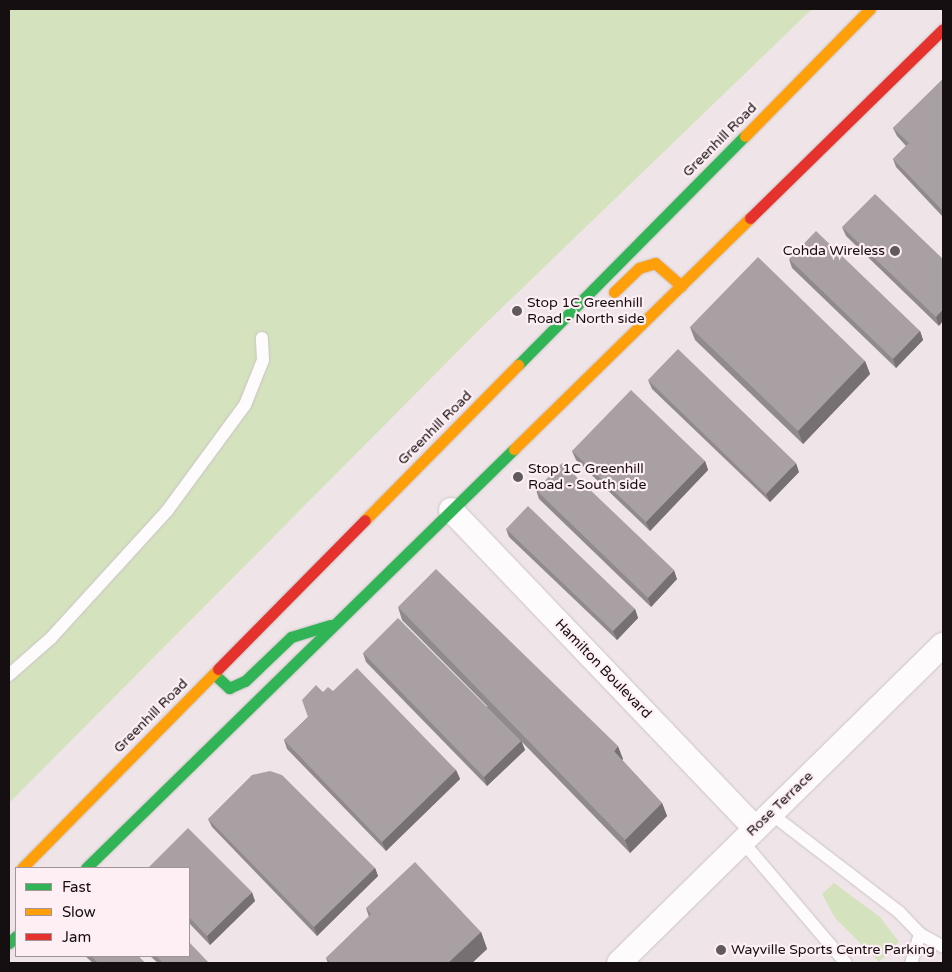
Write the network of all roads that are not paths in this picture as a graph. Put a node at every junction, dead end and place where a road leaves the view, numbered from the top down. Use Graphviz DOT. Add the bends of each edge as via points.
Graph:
graph roads {
  1 [pos="860,9"];
  2 [pos="870,9"];
  3 [pos="943,29"];
  4 [pos="842,37"];
  5 [pos="681,286"];
  6 [pos="601,304"];
  7 [pos="587,315"];
  8 [pos="546,337"];
  9 [pos="262,338"];
  10 [pos="451,510"];
  11 [pos="336,623"];
  12 [pos="943,645"];
  13 [pos="214,674"];
  14 [pos="9,675"];
  15 [pos="756,827"];
  16 [pos="23,867"];
  17 [pos="87,867"];
  18 [pos="920,934"];
  19 [pos="943,947"];
  20 [pos="619,963"];
  21 [pos="846,963"];
  22 [pos="911,963"];
  1 -- 4 [label="highway"];
  2 -- 4 [label="highway, Greenhill Road"];
  3 -- 5 [label="highway"];
  4 -- 8 [label="highway, Greenhill Road"];
  5 -- 6 [label="highway" via="655,263 639,268"];
  5 -- 10 [label="highway"];
  7 -- 8 [label="highway"];
  8 -- 13 [label="highway, Greenhill Road"];
  9 -- 14 [label="lane" via="262,360 245,404 167,511 51,638"];
  10 -- 11 [label="highway"];
  10 -- 15 [label="street, Hamilton Boulevard"];
  11 -- 13 [label="highway" via="290,638 245,681 229,688"];
  11 -- 17 [label="highway"];
  12 -- 15 [label="street, Rose Terrace"];
  13 -- 16 [label="highway, Greenhill Road"];
  15 -- 18 [label="lane, Hamilton Boulevard" via="899,912"];
  15 -- 20 [label="street, Rose Terrace"];
  15 -- 21 [label="lane, Hamilton Boulevard"];
  18 -- 19 [label="lane, Hamilton Boulevard"];
  18 -- 22 [label="lane"];
}
